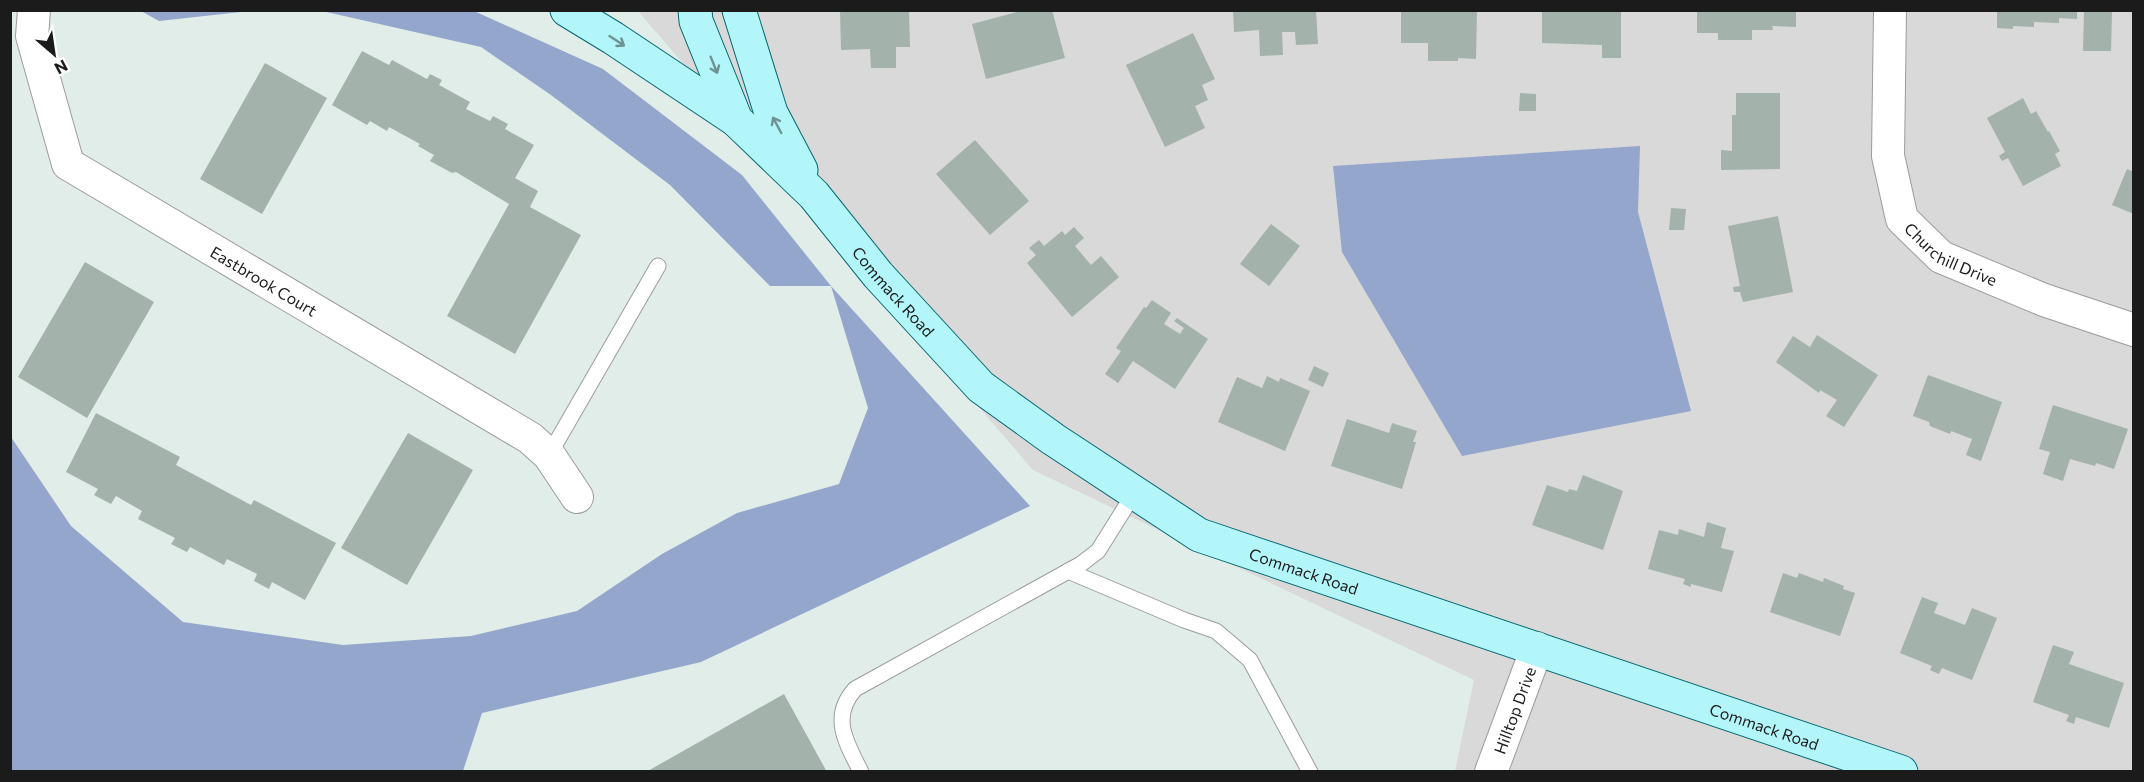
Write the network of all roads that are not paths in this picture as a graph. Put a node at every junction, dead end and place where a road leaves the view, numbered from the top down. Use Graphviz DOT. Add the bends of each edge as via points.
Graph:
graph roads {
  1 [pos="34,10"];
  2 [pos="567,10"];
  3 [pos="695,10"];
  4 [pos="739,10"];
  5 [pos="1890,10"];
  6 [pos="736,120"];
  7 [pos="814,195"];
  8 [pos="658,266"];
  9 [pos="2133,330"];
  10 [pos="549,455"];
  11 [pos="1135,492"];
  12 [pos="577,497"];
  13 [pos="1068,571"];
  14 [pos="1537,648"];
  15 [pos="861,771"];
  16 [pos="1310,771"];
  17 [pos="1491,771"];
  18 [pos="1901,771"];
  1 -- 10 [label="street, Eastbrook Court" via="32,36 68,164 507,423"];
  2 -- 6 [label="street, one-way"];
  3 -- 6 [label="street, Commack Road, one-way"];
  7 -- 4 [label="street, Commack Road, one-way" via="771,113"];
  5 -- 9 [label="street, Churchill Drive" via="1888,156 1902,219 1941,257 2044,300"];
  6 -- 7 [label="street, Commack Road"];
  7 -- 11 [label="street, Commack Road" via="878,275 981,387"];
  8 -- 10 [label="lane"];
  10 -- 12 [label="street, Eastbrook Court"];
  11 -- 13 [label="lane" via="1098,551"];
  11 -- 14 [label="street, Commack Road" via="1199,534"];
  13 -- 15 [label="lane" via="855,689 846,699 841,726"];
  13 -- 16 [label="lane" via="1216,631 1235,646 1250,660"];
  14 -- 17 [label="street, Hilltop Drive"];
  14 -- 18 [label="street, Commack Road"];
}
